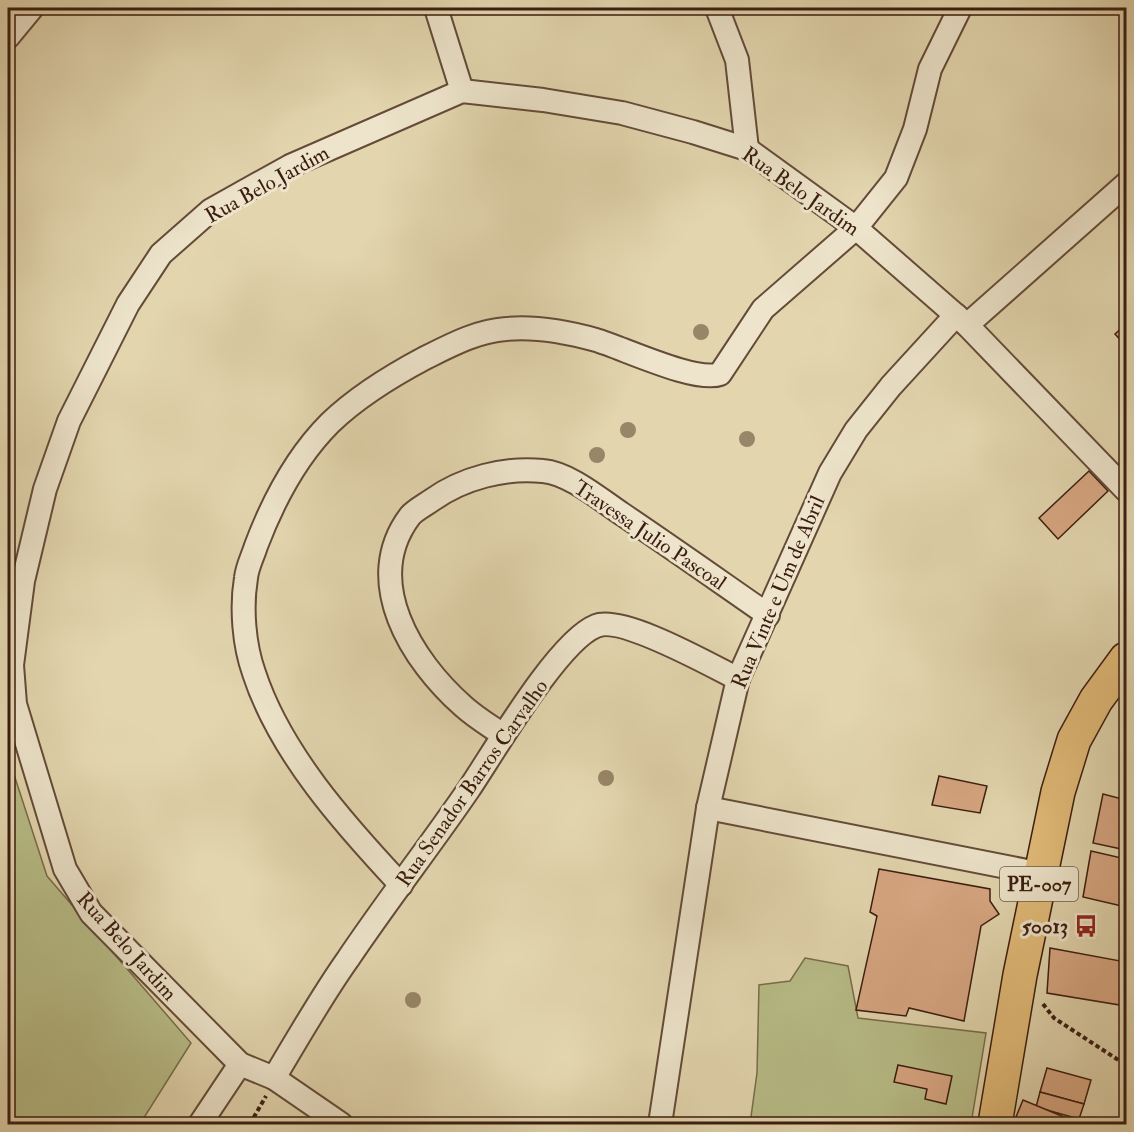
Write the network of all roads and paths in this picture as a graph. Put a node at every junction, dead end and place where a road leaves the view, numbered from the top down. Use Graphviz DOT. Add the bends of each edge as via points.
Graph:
graph roads {
  1 [pos="32,8"];
  2 [pos="436,8"];
  3 [pos="717,8"];
  4 [pos="732,8"];
  5 [pos="960,8"];
  6 [pos="8,37"];
  7 [pos="737,60"];
  8 [pos="462,91"];
  9 [pos="747,149"];
  10 [pos="1126,184"];
  11 [pos="856,228"];
  12 [pos="961,320"];
  13 [pos="1126,490"];
  14 [pos="768,615"];
  15 [pos="1126,659"];
  16 [pos="738,679"];
  17 [pos="503,735"];
  18 [pos="708,808"];
  19 [pos="1042,874"];
  20 [pos="401,885"];
  21 [pos="1020,975"];
  22 [pos="240,1064"];
  23 [pos="1126,1065"];
  24 [pos="274,1078"];
  25 [pos="200,1125"];
  26 [pos="250,1125"];
  27 [pos="341,1125"];
  28 [pos="660,1125"];
  29 [pos="995,1125"];
  1 -- 6 [label="street"];
  2 -- 8 [label="street"];
  3 -- 7 [label="street"];
  4 -- 7 [label="street"];
  5 -- 11 [label="street" via="930,69 915,129 896,178"];
  7 -- 9 [label="street"];
  8 -- 9 [label="street, Rua Belo Jardim" via="622,113"];
  8 -- 22 [label="street, Rua Belo Jardim" via="290,166 211,210 161,254 128,304 69,421 45,489 23,581 12,665 15,704 65,869 91,913"];
  9 -- 11 [label="street, Rua Belo Jardim"];
  10 -- 12 [label="street, Rua Vinte e Um de Abril"];
  11 -- 12 [label="street, Rua Belo Jardim"];
  11 -- 20 [label="street" via="763,309 720,374 678,369 597,340 550,329 482,333 419,361 360,397 303,454 267,517 246,576 244,606 253,672 274,720 343,824"];
  12 -- 13 [label="street, Rua Belo Jardim"];
  12 -- 14 [label="street, Rua Vinte e Um de Abril" via="891,386 856,430 820,492"];
  14 -- 16 [label="street, Rua Vinte e Um de Abril"];
  14 -- 17 [label="street, Travessa Julio Pascoal" via="581,486 545,471 501,472 451,487 411,515 399,535 391,556 391,594 401,626 418,656 464,707"];
  15 -- 19 [label="main road, PE-007" via="1096,700 1074,740"];
  16 -- 17 [label="street, Rua Senador Barros Carvalho" via="636,630 611,623 597,625 572,644"];
  16 -- 18 [label="street, Rua Vinte e Um de Abril"];
  17 -- 20 [label="street, Rua Senador Barros Carvalho"];
  18 -- 19 [label="street"];
  18 -- 28 [label="street, Rua Vinte e Um de Abril"];
  19 -- 21 [label="main road, PE-007"];
  20 -- 24 [label="street, Rua Senador Barros Carvalho" via="347,960"];
  21 -- 23 [label="path" via="1054,1018"];
  21 -- 29 [label="main road, PE-007"];
  22 -- 24 [label="street, Rua Belo Jardim"];
  22 -- 25 [label="street"];
  24 -- 26 [label="path"];
  24 -- 27 [label="street, Rua Belo Jardim"];
}
